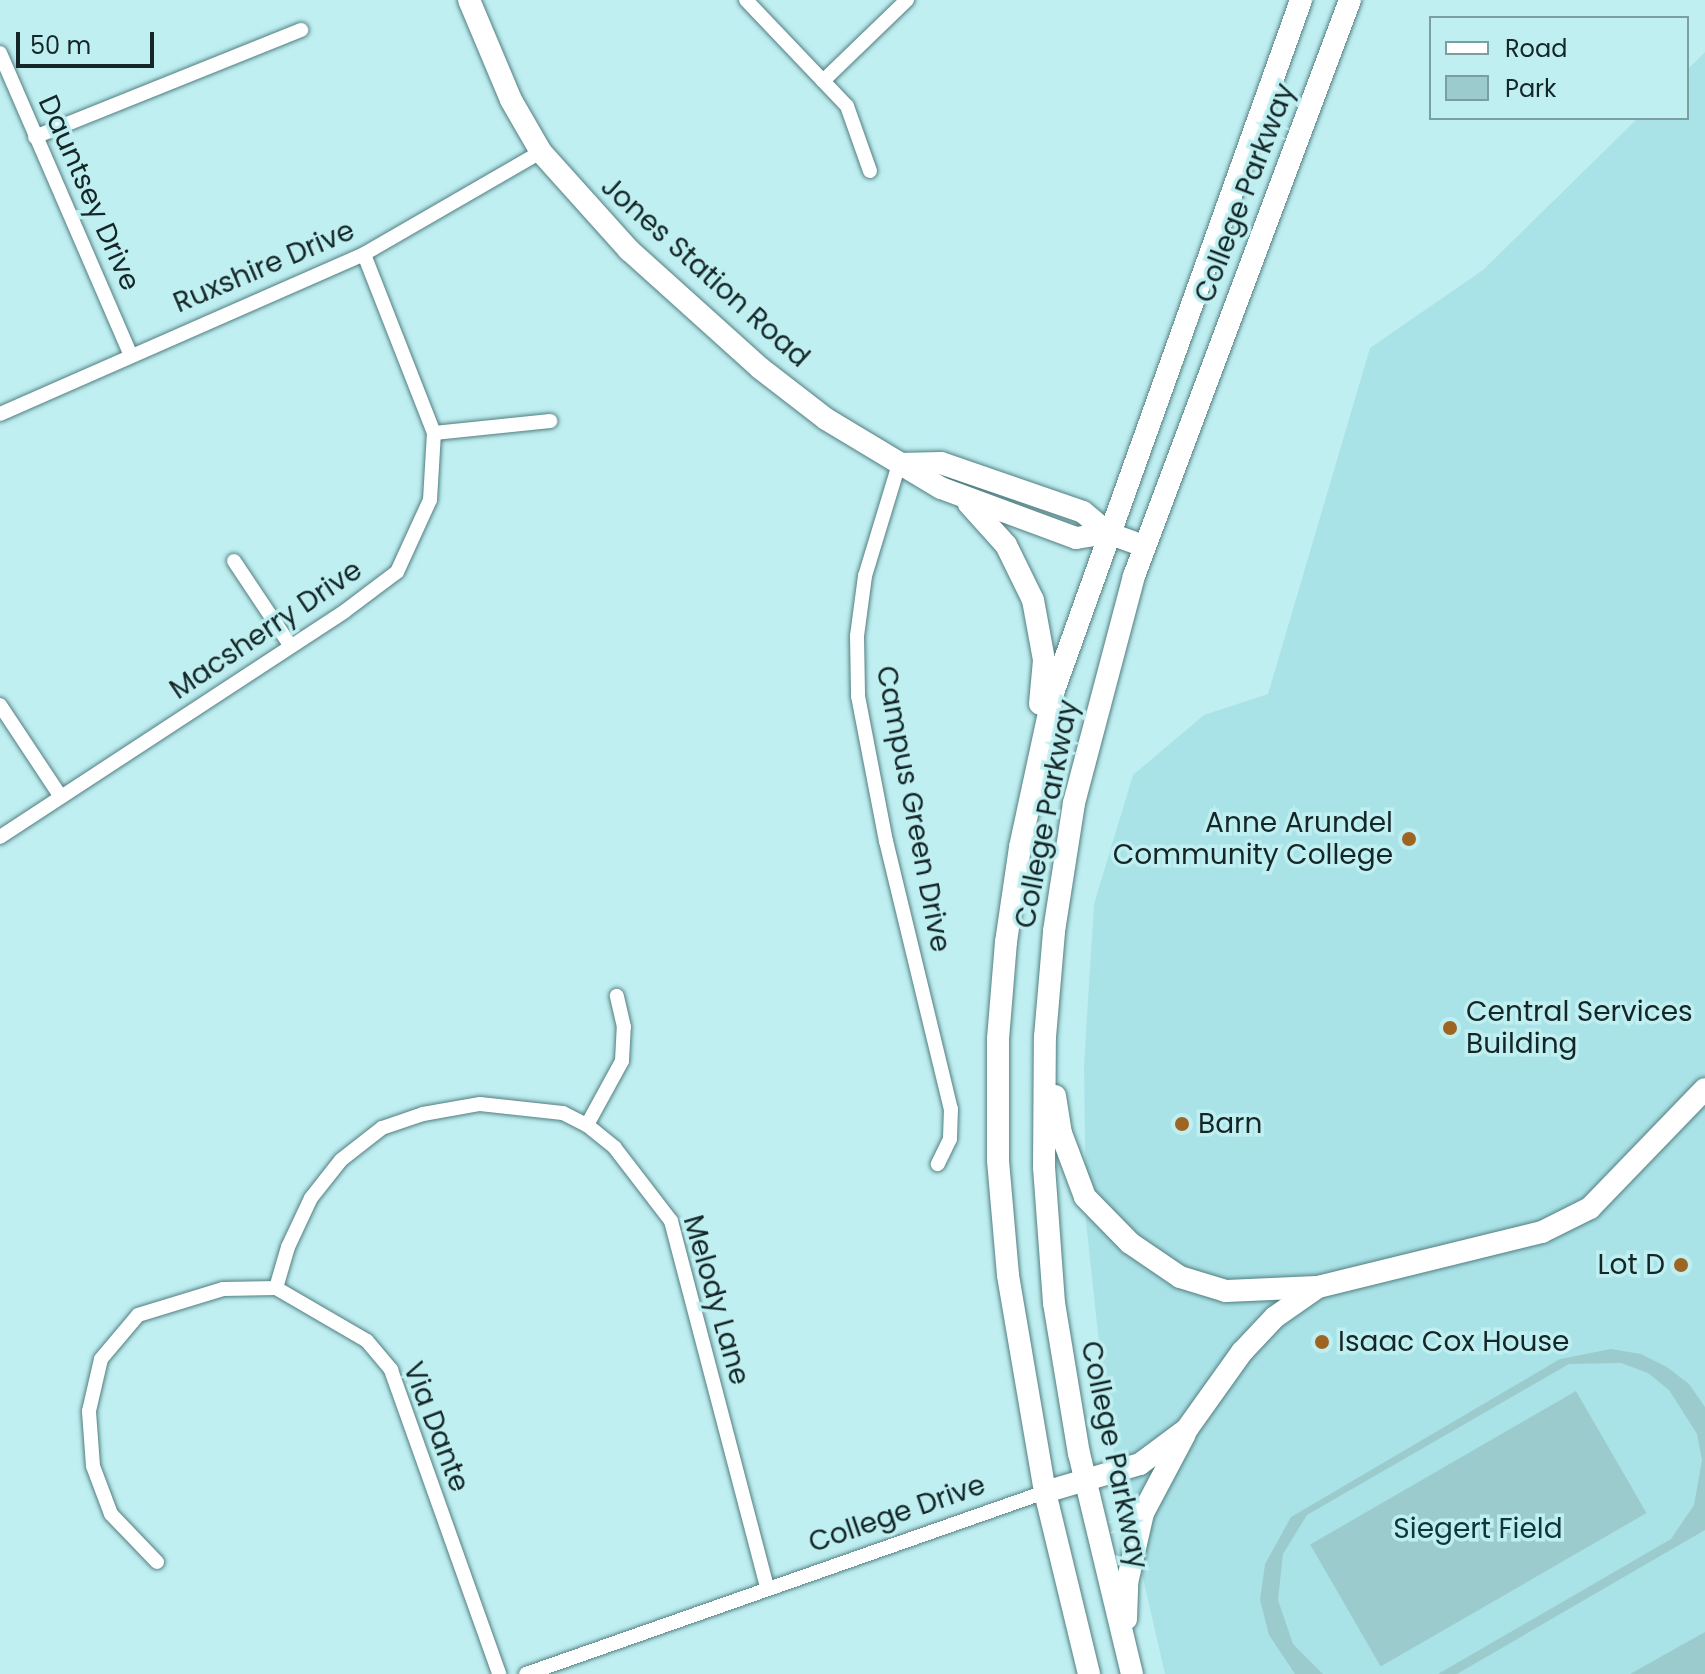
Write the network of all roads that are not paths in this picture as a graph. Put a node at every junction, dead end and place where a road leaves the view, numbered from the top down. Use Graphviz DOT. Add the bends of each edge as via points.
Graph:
graph roads {
  1 [pos="469,0"];
  2 [pos="746,0"];
  3 [pos="907,0"];
  4 [pos="1301,0"];
  5 [pos="1350,0"];
  6 [pos="301,30"];
  7 [pos="0,53"];
  8 [pos="823,81"];
  9 [pos="35,137"];
  10 [pos="541,152"];
  11 [pos="870,171"];
  12 [pos="364,254"];
  13 [pos="130,353"];
  14 [pos="0,414"];
  15 [pos="550,421"];
  16 [pos="434,433"];
  17 [pos="899,464"];
  18 [pos="959,495"];
  19 [pos="1108,533"];
  20 [pos="1144,546"];
  21 [pos="234,561"];
  22 [pos="290,645"];
  23 [pos="0,705"];
  24 [pos="1035,772"];
  25 [pos="61,797"];
  26 [pos="0,837"];
  27 [pos="617,996"];
  28 [pos="1045,1037"];
  29 [pos="1705,1089"];
  30 [pos="587,1125"];
  31 [pos="938,1164"];
  32 [pos="1318,1287"];
  33 [pos="276,1288"];
  34 [pos="1187,1429"];
  35 [pos="1085,1481"];
  36 [pos="1045,1492"];
  37 [pos="157,1562"];
  38 [pos="767,1586"];
  39 [pos="1130,1666"];
  40 [pos="499,1674"];
  41 [pos="526,1674"];
  42 [pos="1089,1674"];
  1 -- 10 [label="main road, Jones Station Road" via="511,100"];
  2 -- 8 [label="street"];
  3 -- 8 [label="street"];
  4 -- 19 [label="main road, College Parkway"];
  5 -- 20 [label="main road, College Parkway"];
  6 -- 9 [label="street"];
  7 -- 9 [label="street, Dauntsey Drive"];
  8 -- 11 [label="street" via="847,106"];
  9 -- 13 [label="street, Dauntsey Drive"];
  10 -- 12 [label="street, Ruxshire Drive"];
  10 -- 17 [label="main road, Jones Station Road" via="629,250 760,368 826,419"];
  12 -- 13 [label="street, Ruxshire Drive"];
  12 -- 16 [label="street, Macsherry Drive"];
  13 -- 14 [label="street, Ruxshire Drive"];
  15 -- 16 [label="street"];
  16 -- 22 [label="street, Macsherry Drive" via="430,500 397,572"];
  17 -- 18 [label="main road, Jones Station Road"];
  17 -- 19 [label="main road, Jones Station Road" via="941,463 1083,512"];
  17 -- 31 [label="street, Campus Green Drive" via="865,576 857,627 858,696 886,841 951,1109 950,1139"];
  18 -- 19 [label="main road, Jones Station Road" via="1076,538"];
  18 -- 24 [label="main road" via="1006,545 1033,600 1044,660"];
  19 -- 20 [label="main road, Jones Station Road"];
  19 -- 24 [label="main road, College Parkway" via="1054,690"];
  20 -- 28 [label="main road, College Parkway" via="1074,803 1054,931"];
  21 -- 22 [label="street"];
  22 -- 25 [label="street, Macsherry Drive"];
  23 -- 25 [label="street"];
  24 -- 36 [label="main road, College Parkway" via="1006,942 998,1039 998,1160 1018,1345"];
  25 -- 26 [label="street, Macsherry Drive"];
  27 -- 30 [label="street" via="624,1027 622,1061"];
  28 -- 32 [label="main road" via="1061,1133 1085,1197 1130,1243 1180,1277 1226,1291"];
  28 -- 35 [label="main road, College Parkway" via="1048,1234"];
  29 -- 32 [label="main road" via="1590,1208 1542,1232"];
  30 -- 33 [label="street, Melody Lane" via="563,1113 480,1104 382,1128 341,1160 311,1198"];
  30 -- 38 [label="street, Melody Lane" via="615,1148 671,1221"];
  32 -- 34 [label="main road" via="1275,1317 1242,1352"];
  33 -- 37 [label="street" via="223,1289 138,1315 101,1359 89,1411 93,1466 111,1514"];
  33 -- 40 [label="street, Via Dante" via="367,1341 391,1370"];
  34 -- 35 [label="main road" via="1140,1464"];
  34 -- 39 [label="main road" via="1143,1513 1134,1546 1127,1583"];
  35 -- 36 [label="main road"];
  35 -- 39 [label="main road, College Parkway"];
  36 -- 38 [label="street, College Drive"];
  36 -- 42 [label="main road, College Parkway"];
  38 -- 41 [label="street, College Drive"];
}
